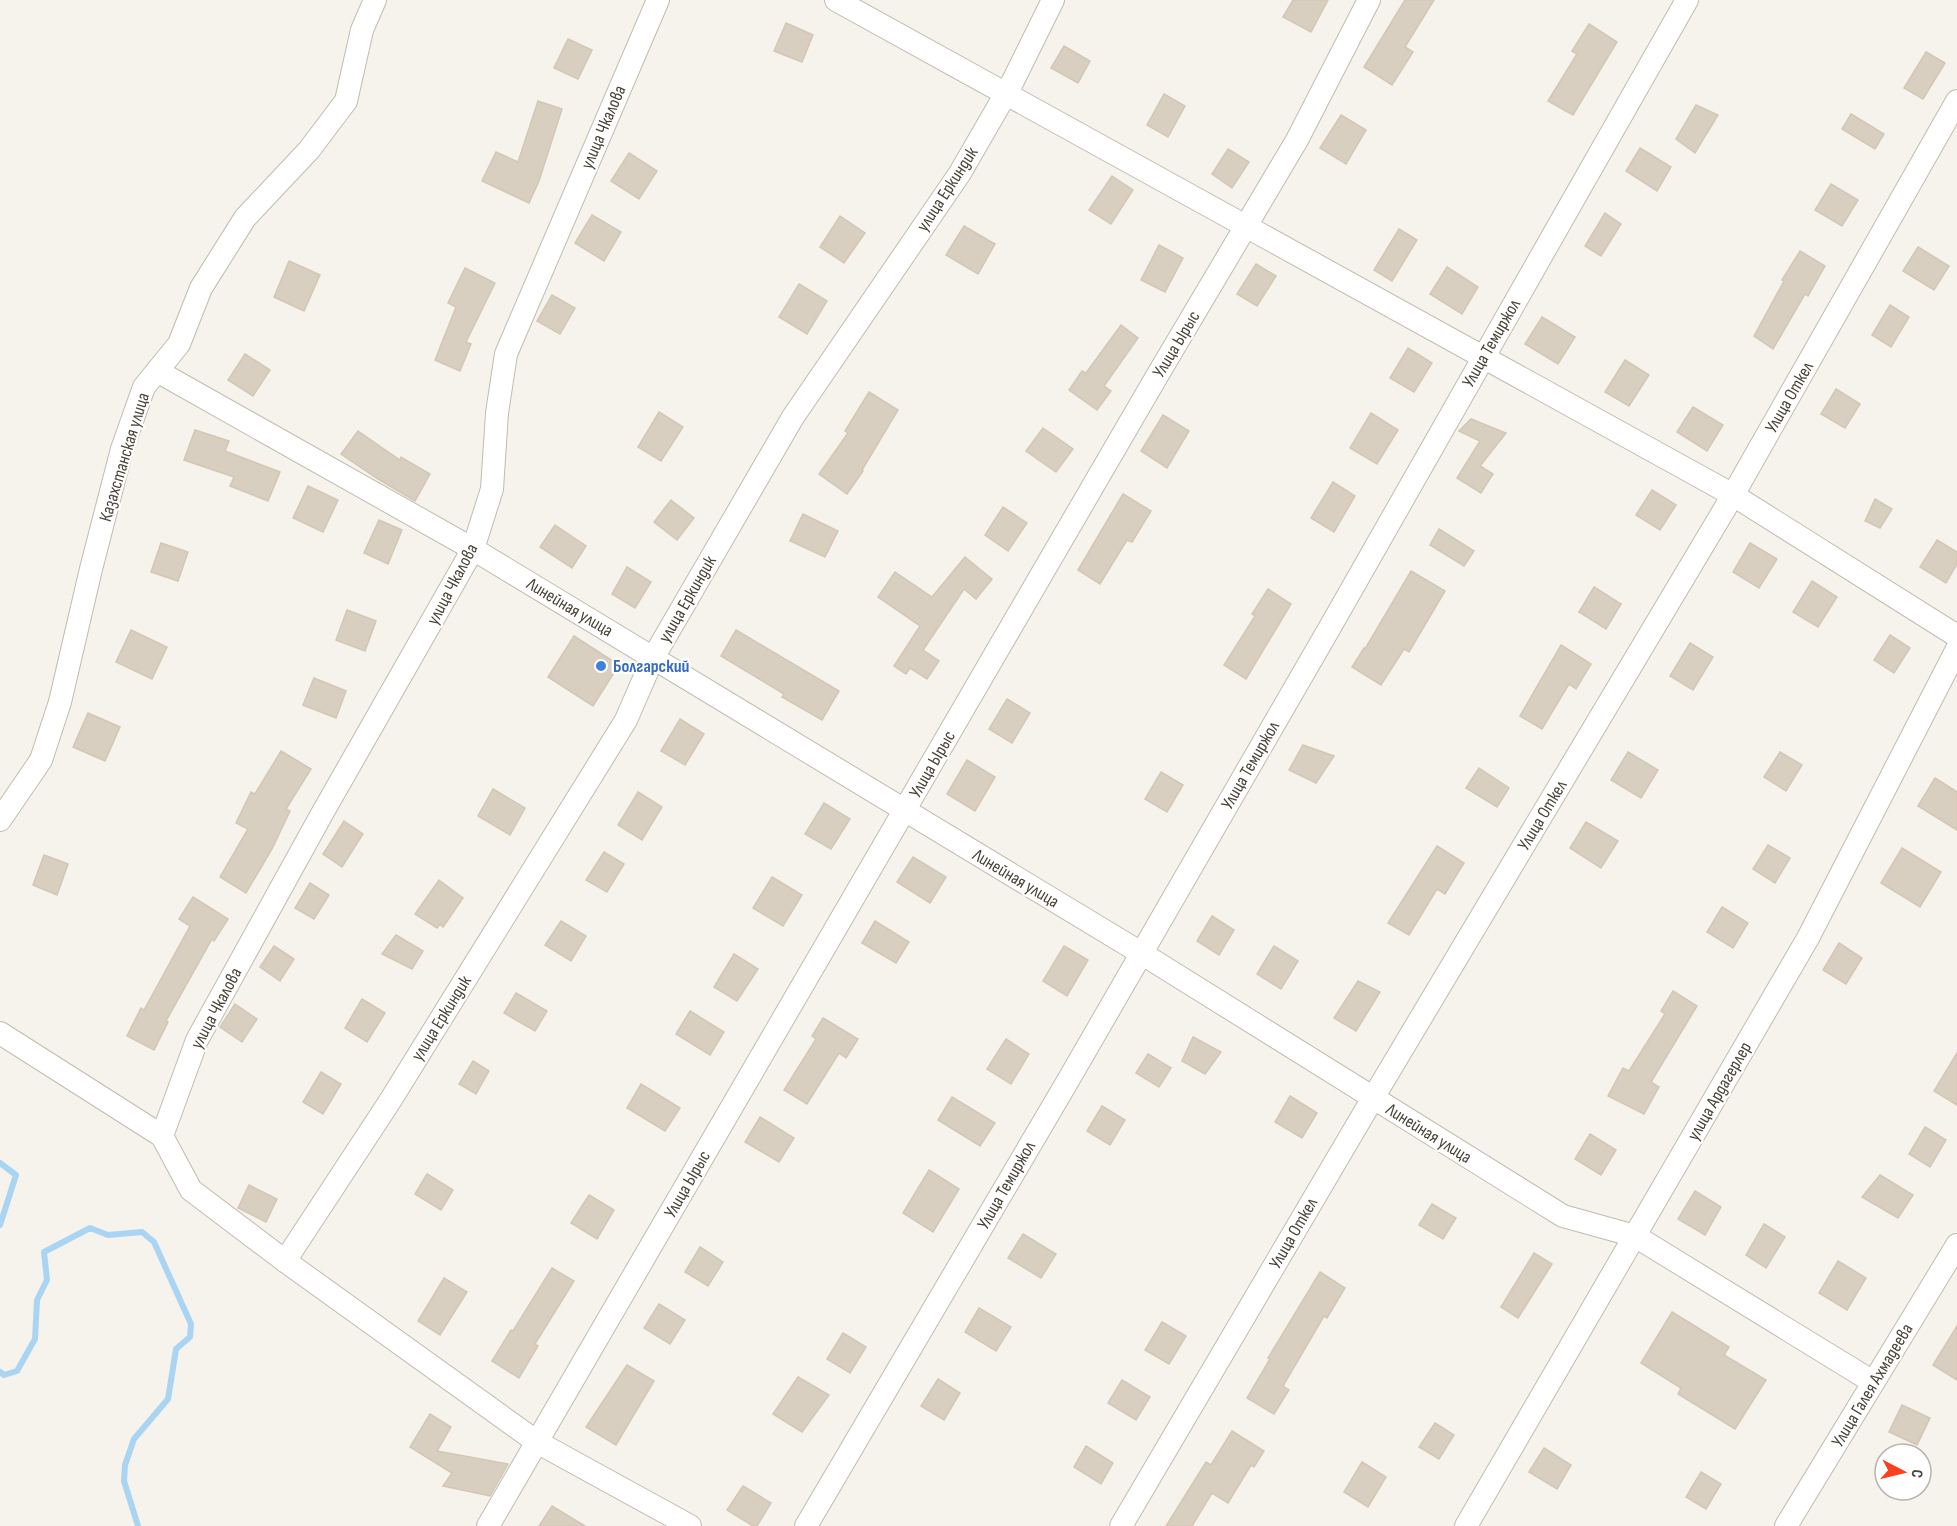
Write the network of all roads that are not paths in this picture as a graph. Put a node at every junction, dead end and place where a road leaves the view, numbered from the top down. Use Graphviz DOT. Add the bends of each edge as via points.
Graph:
graph roads {
  1 [pos="375,0"];
  2 [pos="658,0"];
  3 [pos="836,0"];
  4 [pos="1053,0"];
  5 [pos="1369,0"];
  6 [pos="1687,0"];
  7 [pos="1006,93"];
  8 [pos="1957,101"];
  9 [pos="1245,227"];
  10 [pos="1483,358"];
  11 [pos="157,371"];
  12 [pos="1733,495"];
  13 [pos="473,549"];
  14 [pos="1957,636"];
  15 [pos="1957,649"];
  16 [pos="653,658"];
  17 [pos="904,811"];
  18 [pos="0,820"];
  19 [pos="1142,953"];
  20 [pos="0,1033"];
  21 [pos="1373,1098"];
  22 [pos="162,1136"];
  23 [pos="1635,1236"];
  24 [pos="1957,1245"];
  25 [pos="285,1261"];
  26 [pos="1873,1382"];
  27 [pos="537,1442"];
  28 [pos="488,1526"];
  29 [pos="690,1526"];
  30 [pos="806,1526"];
  31 [pos="1121,1526"];
  32 [pos="1466,1526"];
  33 [pos="1786,1526"];
  1 -- 11 [label="street, Казахстанская улица" via="363,30 346,101 309,150 245,218 201,288 179,344"];
  2 -- 13 [label="street, улица Чкалова" via="506,354 492,489"];
  3 -- 7 [label="street"];
  4 -- 7 [label="street, улица Еркиндик"];
  5 -- 9 [label="street, Улица Ырыс" via="1297,140"];
  6 -- 10 [label="street, Улица Темиржол"];
  7 -- 9 [label="street"];
  7 -- 16 [label="street, улица Еркиндик" via="960,172 794,417"];
  8 -- 12 [label="street, Улица Откел"];
  9 -- 10 [label="street"];
  9 -- 17 [label="street, Улица Ырыс"];
  10 -- 12 [label="street"];
  10 -- 19 [label="street, Улица Темиржол"];
  11 -- 13 [label="street, Линейная улица"];
  11 -- 18 [label="street, Казахстанская улица" via="144,387 122,449 60,702 41,760"];
  12 -- 14 [label="street"];
  12 -- 21 [label="street, Улица Откел"];
  13 -- 16 [label="street, Линейная улица"];
  13 -- 22 [label="street, улица Чкалова" via="197,1040"];
  15 -- 23 [label="street, улица Ардагерлер" via="1808,938"];
  16 -- 17 [label="street, Линейная улица"];
  16 -- 25 [label="street, улица Еркиндик" via="626,720 390,1101"];
  17 -- 19 [label="street, Линейная улица"];
  17 -- 27 [label="street, Улица Ырыс"];
  19 -- 21 [label="street, Линейная улица"];
  19 -- 30 [label="street, Улица Темиржол"];
  20 -- 22 [label="street"];
  21 -- 23 [label="street, Линейная улица" via="1563,1216"];
  21 -- 31 [label="street, Улица Откел"];
  22 -- 25 [label="street" via="191,1190"];
  23 -- 26 [label="street, Линейная улица"];
  23 -- 32 [label="street, улица Ардагерлер"];
  24 -- 26 [label="street, Улица Галея Ахмадеева"];
  25 -- 27 [label="street"];
  26 -- 33 [label="street, Улица Галея Ахмадеева"];
  27 -- 28 [label="street, Улица Ырыс"];
  27 -- 29 [label="street"];
}
